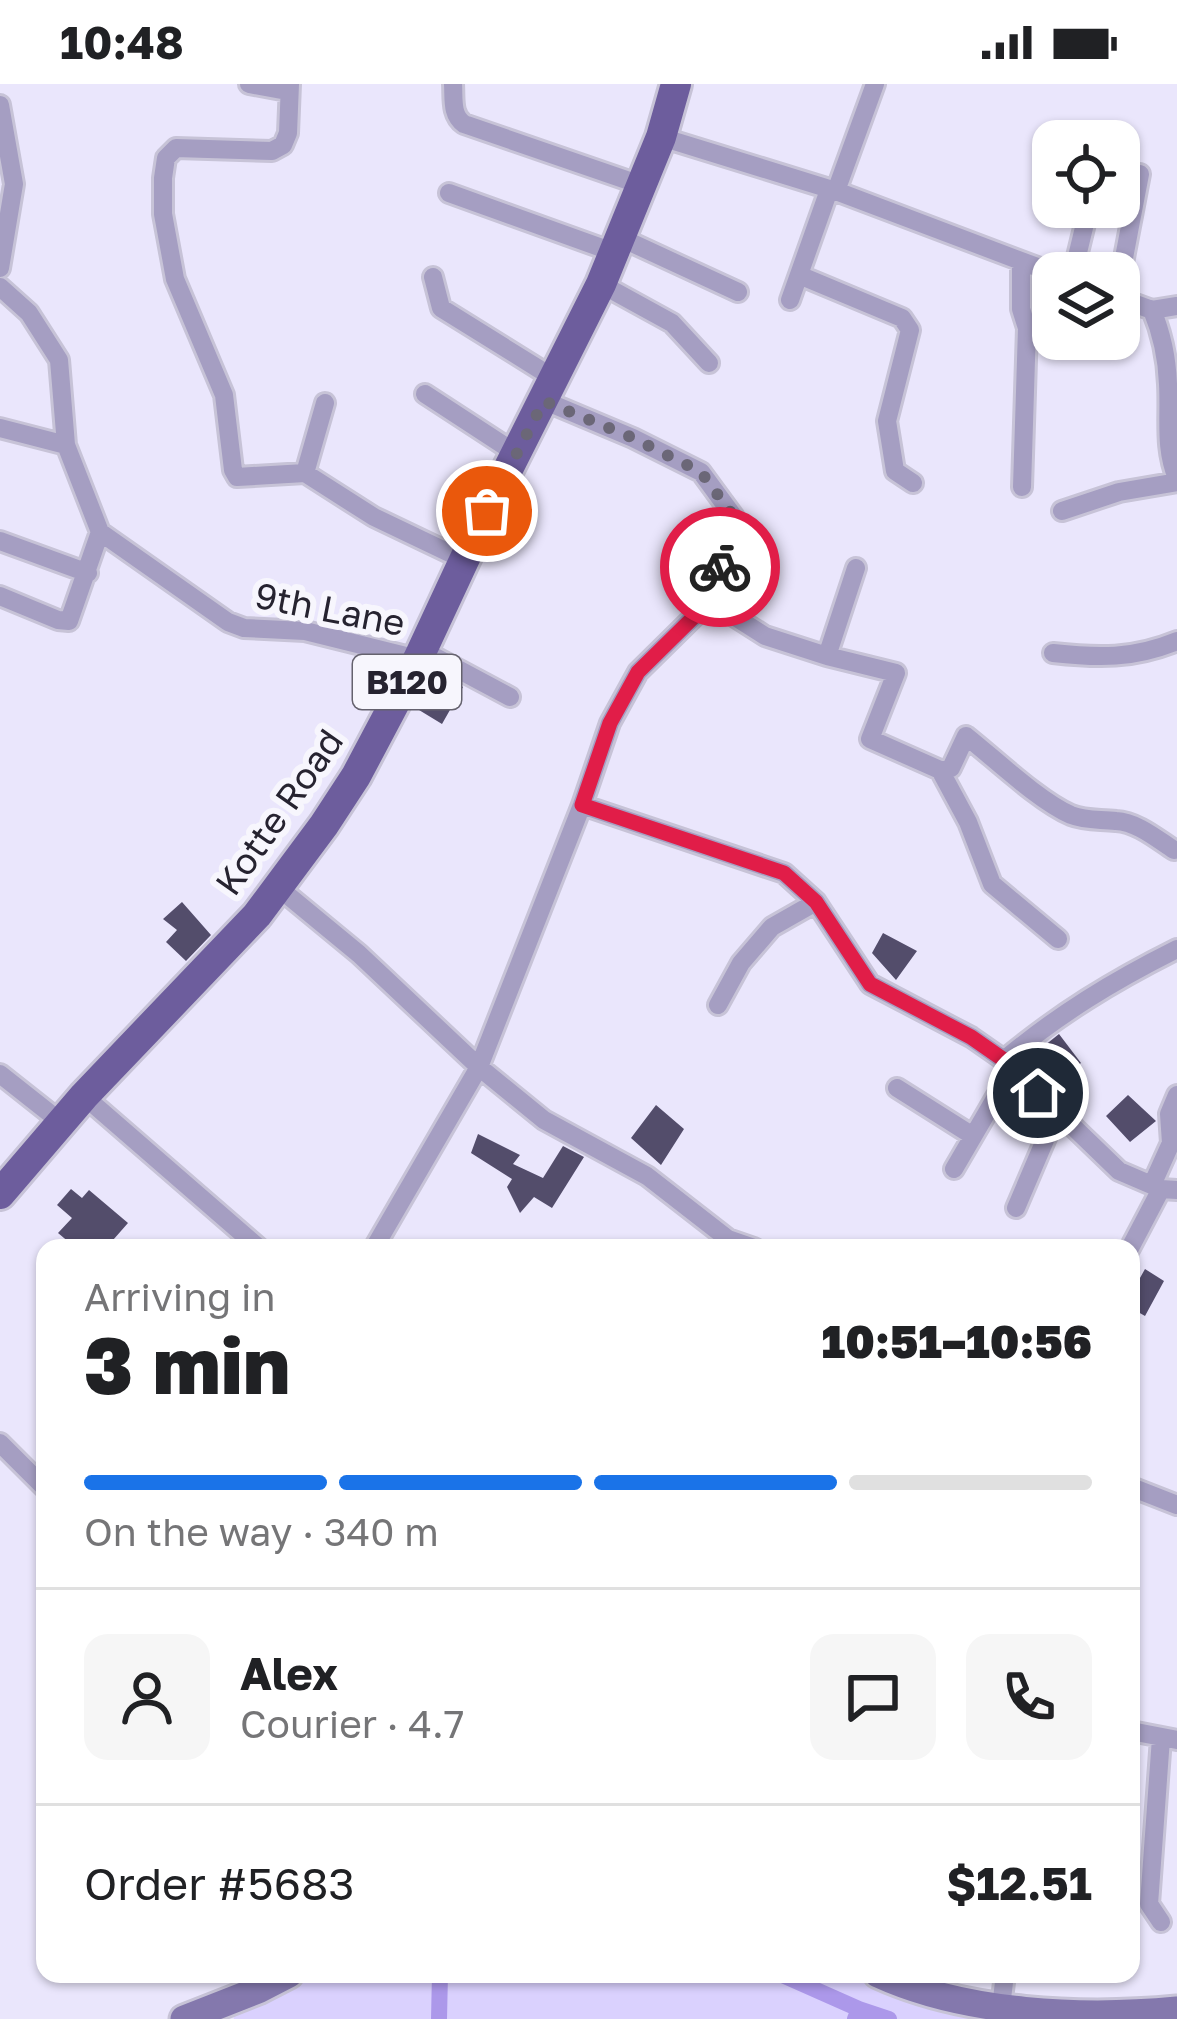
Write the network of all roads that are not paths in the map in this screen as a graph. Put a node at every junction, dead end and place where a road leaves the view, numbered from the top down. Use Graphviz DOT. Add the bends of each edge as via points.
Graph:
graph roads {
  1 [pos="249,84"];
  2 [pos="453,84"];
  3 [pos="875,84"];
  4 [pos="666,86"];
  5 [pos="288,87"];
  6 [pos="0,105"];
  7 [pos="661,137"];
  8 [pos="641,185"];
  9 [pos="833,191"];
  10 [pos="448,193"];
  11 [pos="616,245"];
  12 [pos="1022,262"];
  13 [pos="1032,266"];
  14 [pos="0,268"];
  15 [pos="800,274"];
  16 [pos="433,277"];
  17 [pos="601,284"];
  18 [pos="0,286"];
  19 [pos="738,292"];
  20 [pos="790,300"];
  21 [pos="1140,306"];
  22 [pos="1177,306"];
  23 [pos="1152,310"];
  24 [pos="709,363"];
  25 [pos="550,390"];
  26 [pos="425,394"];
  27 [pos="325,404"];
  28 [pos="0,428"];
  29 [pos="66,445"];
  30 [pos="517,454"];
  31 [pos="305,473"];
  32 [pos="1177,480"];
  33 [pos="913,483"];
  34 [pos="1022,487"];
  35 [pos="1062,511"];
  36 [pos="100,532"];
  37 [pos="0,541"];
  38 [pos="464,560"];
  39 [pos="856,568"];
  40 [pos="88,573"];
  41 [pos="710,601"];
  42 [pos="2,604"];
  43 [pos="1177,641"];
  44 [pos="1053,653"];
  45 [pos="420,655"];
  46 [pos="827,656"];
  47 [pos="510,697"];
  48 [pos="940,770"];
  49 [pos="582,805"];
  50 [pos="1174,850"];
  51 [pos="279,888"];
  52 [pos="816,902"];
  53 [pos="1058,939"];
  54 [pos="1177,950"];
  55 [pos="718,1005"];
  56 [pos="479,1067"];
  57 [pos="1011,1067"];
  58 [pos="0,1074"];
  59 [pos="897,1088"];
  60 [pos="1177,1095"];
  61 [pos="84,1096"];
  62 [pos="1058,1112"];
  63 [pos="62,1123"];
  64 [pos="973,1136"];
  65 [pos="954,1169"];
  66 [pos="1163,1188"];
  67 [pos="0,1194"];
  68 [pos="1016,1208"];
  69 [pos="249,1239"];
  70 [pos="379,1239"];
  71 [pos="728,1239"];
  72 [pos="1135,1239"];
  73 [pos="0,1442"];
  74 [pos="36,1479"];
  75 [pos="1140,1490"];
  76 [pos="1177,1505"];
  77 [pos="1169,1739"];
  78 [pos="1160,1922"];
  79 [pos="271,1983"];
  80 [pos="898,1983"];
  81 [pos="1004,1983"];
  82 [pos="1001,2007"];
  83 [pos="1177,2010"];
  84 [pos="184,2019"];
  1 -- 5 [label="street"];
  2 -- 8 [label="street" via="464,124"];
  3 -- 9 [label="street"];
  4 -- 7 [label="main road, Kotte Road / B120"];
  5 -- 31 [label="street" via="283,145 176,148 166,158 164,214 175,279 224,395 233,470 237,477"];
  6 -- 14 [label="street" via="14,184"];
  7 -- 8 [label="main road, Kotte Road / B120"];
  7 -- 9 [label="street"];
  8 -- 11 [label="main road, Kotte Road / B120"];
  9 -- 12 [label="street"];
  9 -- 15 [label="street"];
  10 -- 11 [label="street"];
  11 -- 17 [label="main road, Kotte Road / B120"];
  11 -- 19 [label="street"];
  12 -- 13 [label="street"];
  12 -- 34 [label="street"];
  15 -- 20 [label="street"];
  15 -- 33 [label="street" via="902,318 910,330 887,421 896,471"];
  16 -- 25 [label="street" via="440,308"];
  17 -- 24 [label="street" via="672,323"];
  17 -- 25 [label="main road, Kotte Road / B120"];
  18 -- 29 [label="street" via="29,313 58,360"];
  21 -- 23 [label="street"];
  22 -- 23 [label="street"];
  23 -- 32 [label="street" via="1162,332 1168,456"];
  25 -- 30 [label="main road, Kotte Road / B120"];
  25 -- 41 [label="street" via="701,472 734,517"];
  26 -- 30 [label="street"];
  27 -- 31 [label="street"];
  28 -- 29 [label="street"];
  29 -- 36 [label="street"];
  30 -- 38 [label="main road, Kotte Road / B120"];
  31 -- 38 [label="street"];
  32 -- 35 [label="street"];
  36 -- 40 [label="street"];
  36 -- 45 [label="street, 9th Lane" via="244,628 305,631"];
  37 -- 40 [label="street"];
  38 -- 45 [label="main road, Kotte Road / B120"];
  39 -- 46 [label="street"];
  40 -- 42 [label="street" via="69,621"];
  41 -- 46 [label="street" via="765,636"];
  41 -- 49 [label="street" via="638,672 610,723"];
  43 -- 44 [label="street" via="1107,658"];
  45 -- 47 [label="street, 9th Lane"];
  45 -- 51 [label="main road, Kotte Road / B120" via="356,776"];
  46 -- 48 [label="street" via="896,674 870,739"];
  48 -- 50 [label="street" via="951,768 966,736 1069,814 1132,824"];
  48 -- 53 [label="street" via="992,884"];
  49 -- 52 [label="street" via="784,873"];
  49 -- 56 [label="street"];
  51 -- 56 [label="street"];
  51 -- 61 [label="main road, Kotte Road / B120"];
  52 -- 55 [label="street" via="772,927"];
  52 -- 57 [label="street" via="870,984"];
  54 -- 57 [label="street" via="1053,1020"];
  56 -- 70 [label="street"];
  56 -- 71 [label="street" via="544,1120 647,1176"];
  57 -- 62 [label="street"];
  57 -- 64 [label="street"];
  58 -- 63 [label="street"];
  59 -- 64 [label="street"];
  60 -- 66 [label="street" via="1168,1114"];
  61 -- 63 [label="main road, Kotte Road / B120"];
  61 -- 69 [label="street"];
  62 -- 66 [label="street" via="1119,1171"];
  62 -- 68 [label="street"];
  63 -- 67 [label="main road, Kotte Road / B120"];
  64 -- 65 [label="street"];
  66 -- 72 [label="street"];
  73 -- 74 [label="street"];
  75 -- 76 [label="street"];
  77 -- 78 [label="street" via="1149,1904"];
  79 -- 84 [label="street"];
  80 -- 82 [label="street"];
  81 -- 82 [label="street"];
  82 -- 83 [label="street" via="1078,2016"];
}
